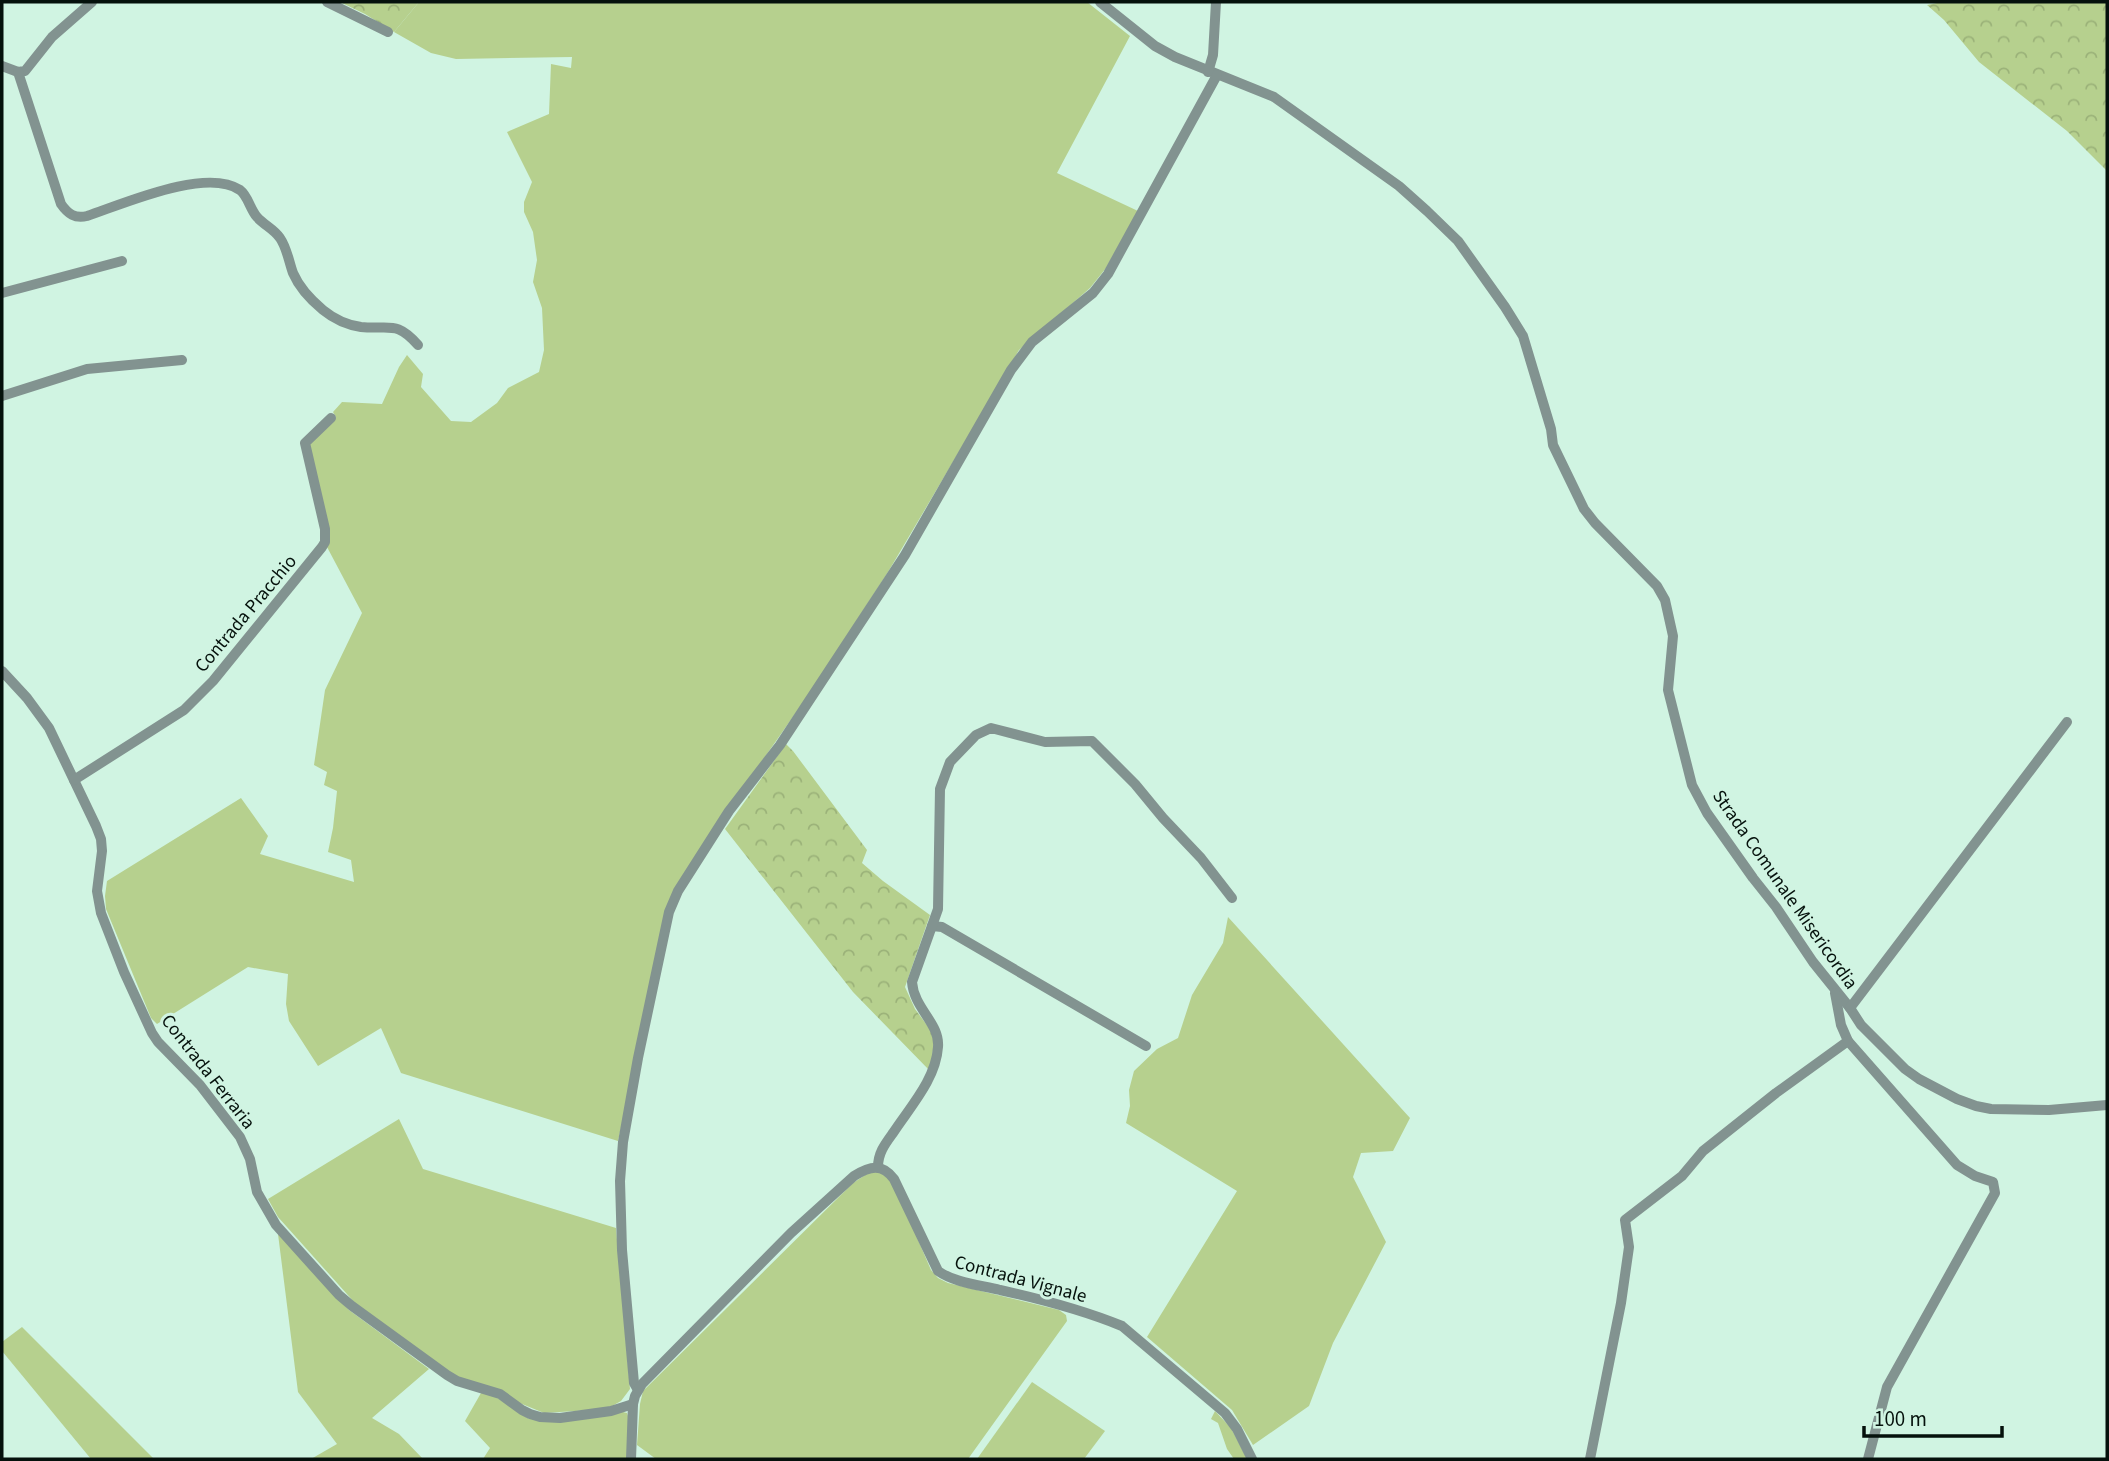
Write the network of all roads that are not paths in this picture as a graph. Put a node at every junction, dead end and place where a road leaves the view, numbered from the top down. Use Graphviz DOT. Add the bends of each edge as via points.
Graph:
graph roads {
  1 [pos="92,2"];
  2 [pos="327,2"];
  3 [pos="1100,2"];
  4 [pos="1216,2"];
  5 [pos="388,32"];
  6 [pos="2,66"];
  7 [pos="18,72"];
  8 [pos="1213,74"];
  9 [pos="122,261"];
  10 [pos="2,293"];
  11 [pos="418,345"];
  12 [pos="182,360"];
  13 [pos="2,396"];
  14 [pos="331,418"];
  15 [pos="2,671"];
  16 [pos="2067,722"];
  17 [pos="74,780"];
  18 [pos="1232,898"];
  19 [pos="932,926"];
  20 [pos="1835,990"];
  21 [pos="1850,1008"];
  22 [pos="1847,1041"];
  23 [pos="1146,1046"];
  24 [pos="2107,1105"];
  25 [pos="878,1167"];
  26 [pos="638,1390"];
  27 [pos="633,1404"];
  28 [pos="631,1459"];
  29 [pos="1252,1459"];
  30 [pos="1590,1459"];
  31 [pos="1868,1459"];
  1 -- 7 [label="street" via="52,37 30,67"];
  2 -- 5 [label="street"];
  3 -- 8 [label="street, Strada Comunale Misericordia" via="1154,46"];
  4 -- 8 [label="street"];
  6 -- 7 [label="street"];
  7 -- 11 [label="street" via="61,204 69,214 87,216 190,184 231,186 244,194 255,215 281,239 300,286 320,308 348,324 396,328"];
  8 -- 20 [label="street, Strada Comunale Misericordia" via="1274,97 1399,186 1458,241 1505,307 1523,336 1553,445 1584,509 1665,600 1673,636 1668,691 1692,785"];
  8 -- 26 [label="street" via="1192,124 1108,274 1093,293 1032,342 1011,370 905,555 780,745 729,811 673,901 638,1058 620,1181 622,1250"];
  9 -- 10 [label="street"];
  12 -- 13 [label="street" via="87,369"];
  14 -- 17 [label="street, Contrada Pracchio" via="305,443 325,529 322,547 184,710"];
  15 -- 17 [label="street, Contrada Ferraria" via="49,728"];
  16 -- 21 [label="street"];
  17 -- 27 [label="street, Contrada Ferraria" via="101,839 98,901 124,972 158,1042 200,1085 246,1147 257,1192 276,1225 352,1307 457,1381 500,1394 540,1417 611,1411"];
  18 -- 19 [label="street" via="1092,741 1045,742 991,728 976,735 945,771 940,789 939,898"];
  19 -- 23 [label="street" via="942,927"];
  19 -- 25 [label="street" via="912,982 919,1006 938,1034 937,1056 924,1087 880,1152"];
  20 -- 21 [label="street, Strada Comunale Misericordia"];
  20 -- 22 [label="street"];
  21 -- 24 [label="street, Strada Comunale Misericordia" via="1861,1026 1905,1069 1956,1099 2003,1110"];
  22 -- 30 [label="street" via="1703,1151 1682,1176 1625,1220 1629,1247 1621,1303"];
  22 -- 31 [label="street" via="1957,1165 1993,1182 1995,1193 1887,1387"];
  25 -- 26 [label="street" via="853,1176 800,1225"];
  25 -- 29 [label="street, Contrada Vignale" via="894,1179 938,1271 1122,1326 1225,1413"];
  26 -- 27 [label="street"];
  27 -- 28 [label="street"];
}
